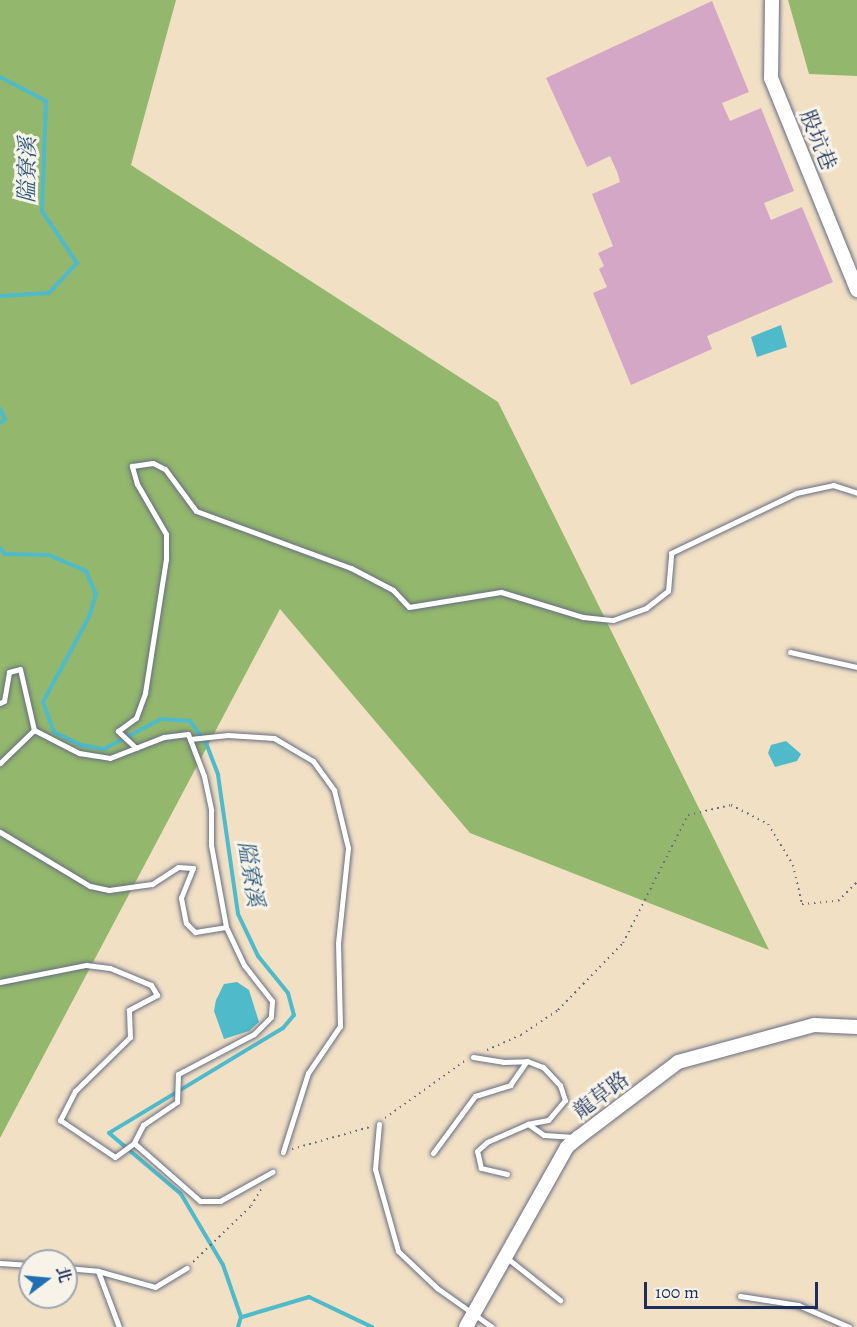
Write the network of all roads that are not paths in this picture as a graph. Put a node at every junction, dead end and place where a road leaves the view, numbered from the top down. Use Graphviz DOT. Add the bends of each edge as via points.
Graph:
graph roads {
  1 [pos="772,0"];
  2 [pos="857,290"];
  3 [pos="857,493"];
  4 [pos="790,652"];
  5 [pos="857,667"];
  6 [pos="0,703"];
  7 [pos="34,730"];
  8 [pos="190,739"];
  9 [pos="136,748"];
  10 [pos="0,762"];
  11 [pos="0,832"];
  12 [pos="226,927"];
  13 [pos="0,982"];
  14 [pos="857,1027"];
  15 [pos="473,1057"];
  16 [pos="527,1060"];
  17 [pos="379,1124"];
  18 [pos="528,1124"];
  19 [pos="579,1137"];
  20 [pos="134,1143"];
  21 [pos="283,1152"];
  22 [pos="433,1153"];
  23 [pos="272,1172"];
  24 [pos="507,1174"];
  25 [pos="506,1257"];
  26 [pos="0,1263"];
  27 [pos="18,1264"];
  28 [pos="187,1268"];
  29 [pos="78,1269"];
  30 [pos="98,1271"];
  31 [pos="740,1296"];
  32 [pos="560,1300"];
  33 [pos="474,1312"];
  34 [pos="119,1327"];
  35 [pos="466,1327"];
  36 [pos="492,1327"];
  37 [pos="849,1327"];
  1 -- 2 [label="street, 股坑巷" via="771,78"];
  3 -- 9 [label="lane" via="833,485 796,493 671,553 668,591 646,608 613,620 583,617 501,592 409,607 393,590 351,567 196,511 165,469 153,463 132,466 137,484 166,534 166,560 145,693 136,718 118,731"];
  4 -- 5 [label="lane"];
  6 -- 7 [label="lane" via="4,701 9,672 20,669"];
  7 -- 9 [label="lane" via="79,753 110,758"];
  7 -- 10 [label="lane"];
  8 -- 9 [label="lane" via="188,734 164,737"];
  8 -- 12 [label="lane" via="211,810 211,845"];
  8 -- 21 [label="lane" via="228,735 274,738 313,761 334,790 348,848 338,943 340,1026 308,1073"];
  11 -- 12 [label="lane" via="90,886 109,890 152,884 178,867 192,868 181,898 186,923 195,932"];
  12 -- 20 [label="lane" via="244,965 272,1001 271,1017 243,1040 178,1074 177,1102 143,1125"];
  13 -- 20 [label="lane" via="86,965 132,975 151,985 157,995 129,1010 130,1037 75,1091 60,1120 115,1157"];
  14 -- 19 [label="street, 龍草路" via="814,1025 678,1062"];
  15 -- 16 [label="lane" via="503,1062"];
  16 -- 18 [label="lane" via="543,1067 560,1085 565,1100 548,1120"];
  16 -- 22 [label="lane" via="510,1085 475,1096"];
  17 -- 33 [label="lane" via="375,1169 398,1251 437,1288"];
  18 -- 19 [label="lane" via="544,1135"];
  18 -- 24 [label="lane" via="487,1142 477,1152 481,1168"];
  19 -- 25 [label="street, 龍草路" via="567,1147"];
  20 -- 23 [label="lane" via="200,1201 220,1201"];
  25 -- 32 [label="lane"];
  25 -- 33 [label="street, 龍草路"];
  26 -- 27 [label="lane"];
  28 -- 30 [label="lane" via="155,1287"];
  29 -- 30 [label="lane"];
  30 -- 34 [label="lane"];
  31 -- 37 [label="lane" via="798,1305"];
  33 -- 35 [label="street, 龍草路"];
  33 -- 36 [label="lane"];
}
